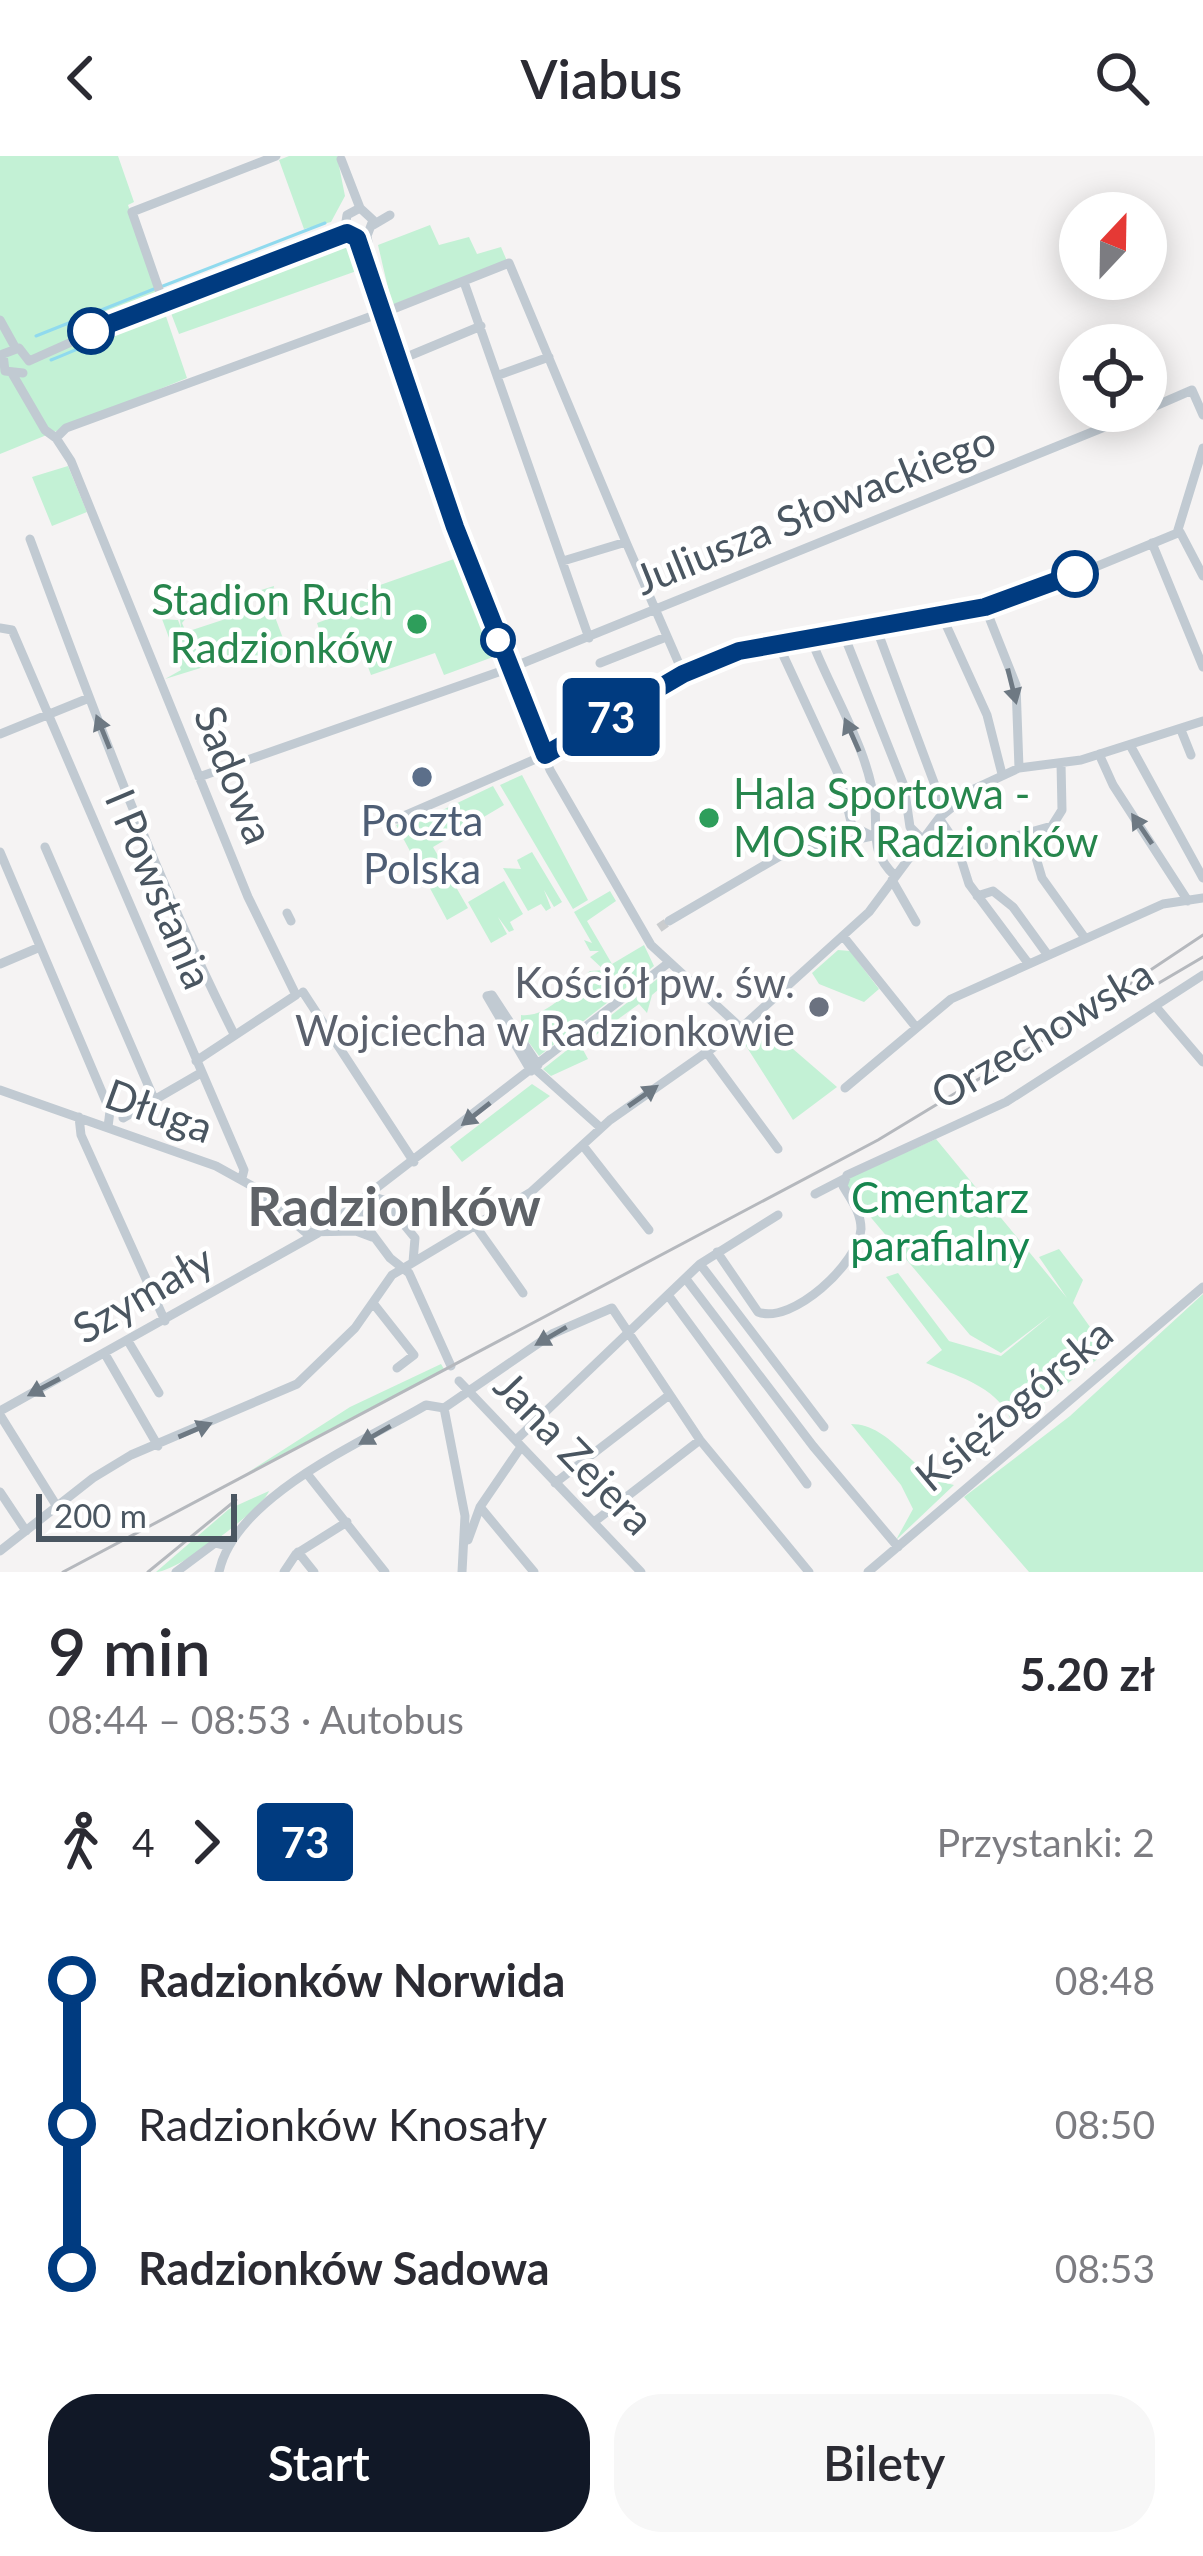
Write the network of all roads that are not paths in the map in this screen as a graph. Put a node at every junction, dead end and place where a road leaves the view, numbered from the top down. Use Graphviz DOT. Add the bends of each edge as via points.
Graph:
graph roads {
  1 [pos="277,156"];
  2 [pos="341,157"];
  3 [pos="359,210"];
  4 [pos="373,225"];
  5 [pos="354,233"];
  6 [pos="464,282"];
  7 [pos="163,302"];
  8 [pos="383,312"];
  9 [pos="0,325"];
  10 [pos="481,326"];
  11 [pos="409,356"];
  12 [pos="549,357"];
  13 [pos="11,363"];
  14 [pos="499,375"];
  15 [pos="1167,401"];
  16 [pos="1203,415"];
  17 [pos="1094,432"];
  18 [pos="56,438"];
  19 [pos="1203,448"];
  20 [pos="1179,532"];
  21 [pos="30,539"];
  22 [pos="626,542"];
  23 [pos="1152,543"];
  24 [pos="563,561"];
  25 [pos="1203,576"];
  26 [pos="985,607"];
  27 [pos="655,611"];
  28 [pos="942,616"];
  29 [pos="4,627"];
  30 [pos="877,630"];
  31 [pos="844,635"];
  32 [pos="666,637"];
  33 [pos="590,638"];
  34 [pos="811,639"];
  35 [pos="778,644"];
  36 [pos="600,663"];
  37 [pos="1203,667"];
  38 [pos="510,668"];
  39 [pos="683,674"];
  40 [pos="89,698"];
  41 [pos="49,715"];
  42 [pos="1203,721"];
  43 [pos="1181,730"];
  44 [pos="0,734"];
  45 [pos="1130,745"];
  46 [pos="1099,754"];
  47 [pos="545,755"];
  48 [pos="1191,755"];
  49 [pos="1061,763"];
  50 [pos="1019,768"];
  51 [pos="1002,774"];
  52 [pos="199,777"];
  53 [pos="942,815"];
  54 [pos="398,819"];
  55 [pos="1029,834"];
  56 [pos="872,836"];
  57 [pos="922,839"];
  58 [pos="956,842"];
  59 [pos="45,847"];
  60 [pos="1,856"];
  61 [pos="893,878"];
  62 [pos="1203,878"];
  63 [pos="977,896"];
  64 [pos="1203,898"];
  65 [pos="1188,901"];
  66 [pos="916,922"];
  67 [pos="843,936"];
  68 [pos="645,937"];
  69 [pos="1085,938"];
  70 [pos="40,947"];
  71 [pos="1047,954"];
  72 [pos="1028,963"];
  73 [pos="0,964"];
  74 [pos="667,964"];
  75 [pos="1203,976"];
  76 [pos="300,993"];
  77 [pos="1156,1007"];
  78 [pos="915,1026"];
  79 [pos="740,1028"];
  80 [pos="233,1032"];
  81 [pos="708,1054"];
  82 [pos="196,1060"];
  83 [pos="1203,1062"];
  84 [pos="534,1068"];
  85 [pos="199,1074"];
  86 [pos="844,1088"];
  87 [pos="0,1090"];
  88 [pos="155,1101"];
  89 [pos="79,1117"];
  90 [pos="123,1118"];
  91 [pos="108,1126"];
  92 [pos="601,1128"];
  93 [pos="584,1147"];
  94 [pos="778,1149"];
  95 [pos="413,1162"];
  96 [pos="846,1177"];
  97 [pos="242,1178"];
  98 [pos="815,1194"];
  99 [pos="366,1200"];
  100 [pos="284,1215"];
  101 [pos="778,1215"];
  102 [pos="293,1225"];
  103 [pos="330,1225"];
  104 [pos="477,1228"];
  105 [pos="649,1230"];
  106 [pos="318,1233"];
  107 [pos="372,1237"];
  108 [pos="292,1246"];
  109 [pos="717,1252"];
  110 [pos="409,1264"];
  111 [pos="700,1264"];
  112 [pos="686,1279"];
  113 [pos="1203,1287"];
  114 [pos="523,1292"];
  115 [pos="668,1295"];
  116 [pos="373,1303"];
  117 [pos="165,1321"];
  118 [pos="629,1331"];
  119 [pos="128,1341"];
  120 [pos="105,1354"];
  121 [pos="451,1366"];
  122 [pos="397,1367"];
  123 [pos="464,1385"];
  124 [pos="159,1394"];
  125 [pos="668,1396"];
  126 [pos="445,1408"];
  127 [pos="0,1413"];
  128 [pos="824,1426"];
  129 [pos="700,1440"];
  130 [pos="519,1444"];
  131 [pos="158,1446"];
  132 [pos="308,1475"];
  133 [pos="555,1483"];
  134 [pos="807,1484"];
  135 [pos="0,1492"];
  136 [pos="56,1505"];
  137 [pos="480,1507"];
  138 [pos="346,1522"];
  139 [pos="594,1522"];
  140 [pos="0,1530"];
  141 [pos="26,1531"];
  142 [pos="11,1543"];
  143 [pos="467,1544"];
  144 [pos="227,1546"];
  145 [pos="898,1547"];
  146 [pos="0,1551"];
  147 [pos="298,1552"];
  148 [pos="463,1568"];
  149 [pos="176,1572"];
  150 [pos="218,1572"];
  151 [pos="284,1572"];
  152 [pos="314,1572"];
  153 [pos="385,1572"];
  154 [pos="478,1572"];
  155 [pos="534,1572"];
  156 [pos="641,1572"];
  157 [pos="809,1572"];
  158 [pos="868,1572"];
  1 -- 7 [label="street" via="132,212"];
  2 -- 3 [label="street"];
  3 -- 4 [label="street"];
  3 -- 4 [label="street" via="388,212"];
  3 -- 5 [label="street"];
  4 -- 5 [label="street"];
  5 -- 7 [label="street"];
  5 -- 8 [label="street"];
  6 -- 8 [label="street"];
  6 -- 10 [label="street"];
  6 -- 12 [label="street" via="509,263"];
  7 -- 13 [label="street"];
  8 -- 18 [label="street"];
  8 -- 38 [label="street"];
  9 -- 13 [label="street, Sadowa"];
  10 -- 11 [label="street"];
  10 -- 14 [label="street"];
  12 -- 14 [label="street"];
  12 -- 22 [label="street"];
  13 -- 18 [label="street, Sadowa"];
  14 -- 24 [label="street"];
  15 -- 16 [label="street, Juliusza Słowackiego" via="1192,390"];
  17 -- 27 [label="street, Juliusza Słowackiego"];
  18 -- 52 [label="street, Sadowa"];
  19 -- 20 [label="street"];
  20 -- 23 [label="street"];
  20 -- 25 [label="street"];
  21 -- 40 [label="street"];
  22 -- 24 [label="street"];
  22 -- 27 [label="street"];
  23 -- 26 [label="street"];
  23 -- 37 [label="street"];
  24 -- 33 [label="street"];
  26 -- 28 [label="street"];
  26 -- 50 [label="street, one-way" via="1016,685"];
  27 -- 32 [label="street"];
  27 -- 33 [label="street, Juliusza Słowackiego"];
  28 -- 30 [label="street"];
  28 -- 51 [label="street" via="987,716"];
  29 -- 41 [label="street, I Powstania"];
  30 -- 31 [label="street"];
  30 -- 53 [label="street"];
  31 -- 34 [label="street"];
  31 -- 57 [label="street" via="904,786 910,827"];
  32 -- 36 [label="street"];
  32 -- 39 [label="street"];
  33 -- 38 [label="street, Juliusza Słowackiego"];
  34 -- 35 [label="street"];
  56 -- 34 [label="street, one-way" via="864,762"];
  35 -- 39 [label="street"];
  35 -- 56 [label="street" via="841,779 852,826"];
  38 -- 47 [label="street"];
  38 -- 52 [label="street, Juliusza Słowackiego"];
  39 -- 47 [label="street"];
  40 -- 41 [label="street"];
  80 -- 40 [label="street, one-way"];
  41 -- 44 [label="street"];
  41 -- 82 [label="street, I Powstania"];
  42 -- 43 [label="street"];
  43 -- 45 [label="street"];
  43 -- 48 [label="street"];
  45 -- 46 [label="street"];
  45 -- 62 [label="street"];
  46 -- 49 [label="street"];
  65 -- 46 [label="street, one-way"];
  47 -- 54 [label="street"];
  47 -- 68 [label="street"];
  49 -- 50 [label="street"];
  49 -- 55 [label="street" via="1059,819"];
  50 -- 51 [label="street"];
  51 -- 53 [label="street"];
  52 -- 76 [label="street, Sadowa" via="248,897"];
  53 -- 57 [label="street"];
  53 -- 58 [label="street"];
  55 -- 58 [label="street" via="982,846"];
  55 -- 69 [label="street" via="1042,878"];
  56 -- 61 [label="street"];
  56 -- 68 [label="street" via="780,856"];
  57 -- 61 [label="street"];
  58 -- 63 [label="street"];
  59 -- 88 [label="street"];
  60 -- 70 [label="street"];
  61 -- 66 [label="street"];
  61 -- 67 [label="street"];
  63 -- 71 [label="street" via="993,891 1013,907"];
  63 -- 72 [label="street"];
  64 -- 65 [label="street"];
  65 -- 69 [label="street"];
  67 -- 78 [label="street"];
  67 -- 79 [label="street"];
  68 -- 74 [label="street"];
  69 -- 71 [label="street"];
  70 -- 73 [label="street"];
  70 -- 91 [label="street" via="110,1112"];
  71 -- 72 [label="street"];
  72 -- 78 [label="street" via="951,999"];
  74 -- 79 [label="street"];
  74 -- 84 [label="street, Szymały"];
  75 -- 77 [label="street, Orzechowska"];
  76 -- 80 [label="street"];
  76 -- 95 [label="street, Sadowa"];
  77 -- 83 [label="street"];
  77 -- 96 [label="street, Orzechowska" via="1006,1102"];
  78 -- 86 [label="street"];
  79 -- 81 [label="street"];
  80 -- 82 [label="street"];
  92 -- 81 [label="street, one-way"];
  81 -- 94 [label="street"];
  82 -- 85 [label="street, I Powstania"];
  84 -- 84 [label="street" via="492,995 487,996"];
  84 -- 92 [label="street"];
  84 -- 95 [label="street, Szymały, one-way"];
  85 -- 88 [label="street"];
  85 -- 97 [label="street, I Powstania"];
  87 -- 89 [label="street, Długa"];
  88 -- 90 [label="street"];
  89 -- 91 [label="street, Długa"];
  89 -- 117 [label="street"];
  91 -- 97 [label="street, Długa"];
  92 -- 93 [label="street"];
  93 -- 104 [label="street"];
  93 -- 105 [label="street"];
  95 -- 99 [label="street, Szymały"];
  96 -- 98 [label="street, Orzechowska"];
  96 -- 109 [label="street" via="860,1236 842,1267 794,1307 758,1312"];
  97 -- 100 [label="street, Długa"];
  99 -- 103 [label="street, Szymały"];
  99 -- 107 [label="street" via="358,1215"];
  99 -- 110 [label="street, Jana Zejera" via="384,1200 413,1235"];
  100 -- 102 [label="street, Długa"];
  100 -- 103 [label="street, Długa"];
  101 -- 109 [label="street"];
  102 -- 106 [label="street"];
  102 -- 108 [label="street"];
  103 -- 106 [label="street, Szymały"];
  104 -- 110 [label="street"];
  104 -- 114 [label="street"];
  106 -- 107 [label="street"];
  106 -- 108 [label="street, Szymały"];
  107 -- 110 [label="street"];
  108 -- 117 [label="street, Szymały"];
  109 -- 111 [label="street"];
  110 -- 116 [label="street"];
  110 -- 121 [label="street, Jana Zejera"];
  111 -- 112 [label="street"];
  111 -- 128 [label="street"];
  112 -- 115 [label="street"];
  112 -- 145 [label="street"];
  113 -- 145 [label="street, Księżogórska"];
  115 -- 118 [label="street"];
  115 -- 134 [label="street"];
  116 -- 122 [label="street" via="414,1355"];
  131 -- 116 [label="street, one-way" via="297,1384"];
  117 -- 119 [label="street, Szymały"];
  118 -- 123 [label="street, one-way" via="605,1307"];
  118 -- 125 [label="street"];
  118 -- 130 [label="street"];
  119 -- 120 [label="street, Szymały"];
  119 -- 124 [label="street"];
  120 -- 127 [label="street, Szymały, one-way"];
  120 -- 131 [label="street"];
  123 -- 126 [label="street"];
  123 -- 130 [label="street, Jana Zejera"];
  125 -- 129 [label="street"];
  125 -- 133 [label="street"];
  126 -- 132 [label="street, one-way" via="426,1406"];
  126 -- 143 [label="street"];
  127 -- 136 [label="street"];
  129 -- 139 [label="street"];
  129 -- 157 [label="street"];
  130 -- 133 [label="street, Jana Zejera"];
  130 -- 137 [label="street"];
  131 -- 136 [label="street"];
  132 -- 138 [label="street"];
  132 -- 144 [label="street" via="274,1496"];
  133 -- 139 [label="street, Jana Zejera"];
  135 -- 141 [label="street"];
  136 -- 141 [label="street"];
  137 -- 143 [label="street"];
  137 -- 155 [label="street"];
  138 -- 147 [label="street"];
  138 -- 153 [label="street"];
  139 -- 156 [label="street, Jana Zejera"];
  140 -- 142 [label="street"];
  141 -- 142 [label="street"];
  142 -- 146 [label="street"];
  143 -- 148 [label="street"];
  144 -- 149 [label="street" via="214,1543"];
  144 -- 150 [label="street"];
  145 -- 158 [label="street, Księżogórska"];
  147 -- 151 [label="street"];
  147 -- 152 [label="street"];
  148 -- 154 [label="street"];
}
